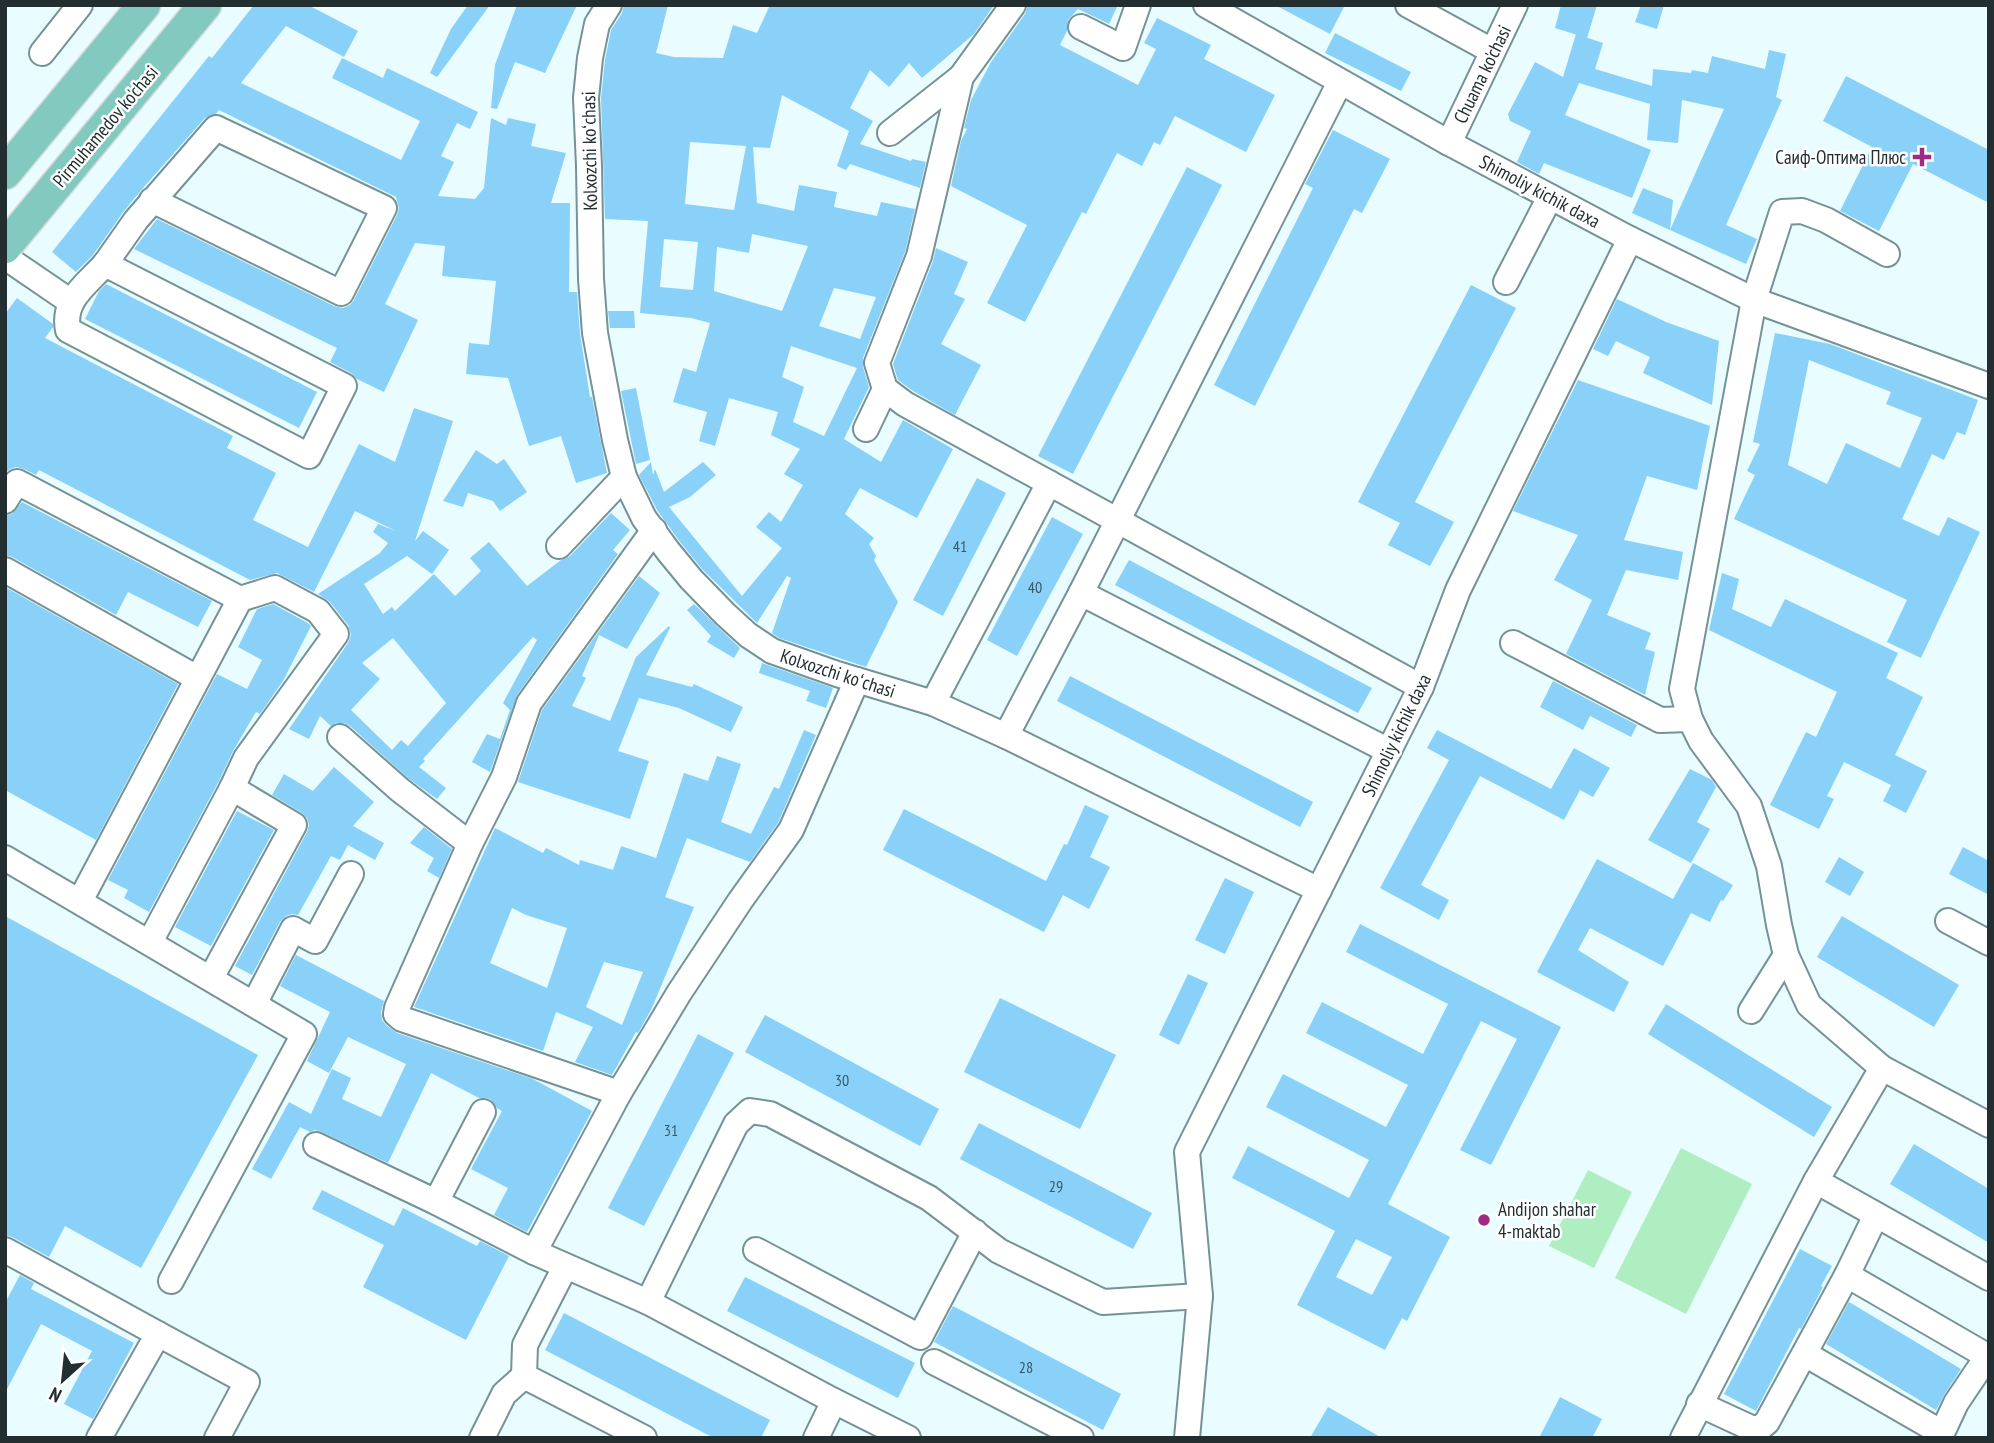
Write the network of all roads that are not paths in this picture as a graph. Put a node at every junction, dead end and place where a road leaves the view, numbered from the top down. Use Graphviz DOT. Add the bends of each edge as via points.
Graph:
graph roads {
  1 [pos="80,5"];
  2 [pos="145,5"];
  3 [pos="205,5"];
  4 [pos="609,5"];
  5 [pos="1013,5"];
  6 [pos="1138,5"];
  7 [pos="1206,5"];
  8 [pos="1408,5"];
  9 [pos="1515,5"];
  10 [pos="1081,27"];
  11 [pos="1492,51"];
  12 [pos="42,53"];
  13 [pos="961,77"];
  14 [pos="1340,82"];
  15 [pos="890,133"];
  16 [pos="1449,143"];
  17 [pos="5,173"];
  18 [pos="1550,197"];
  19 [pos="152,200"];
  20 [pos="1630,239"];
  21 [pos="5,247"];
  22 [pos="1887,254"];
  23 [pos="5,257"];
  24 [pos="105,264"];
  25 [pos="1506,282"];
  26 [pos="1754,300"];
  27 [pos="71,302"];
  28 [pos="1989,386"];
  29 [pos="884,389"];
  30 [pos="866,429"];
  31 [pos="624,477"];
  32 [pos="1049,483"];
  33 [pos="5,501"];
  34 [pos="1117,520"];
  35 [pos="654,530"];
  36 [pos="559,546"];
  37 [pos="5,570"];
  38 [pos="1081,593"];
  39 [pos="240,599"];
  40 [pos="1513,643"];
  41 [pos="197,678"];
  42 [pos="857,680"];
  43 [pos="1421,687"];
  44 [pos="933,704"];
  45 [pos="1689,719"];
  46 [pos="1006,736"];
  47 [pos="341,737"];
  48 [pos="1389,751"];
  49 [pos="232,788"];
  50 [pos="470,844"];
  51 [pos="5,858"];
  52 [pos="351,874"];
  53 [pos="1319,890"];
  54 [pos="80,901"];
  55 [pos="1948,920"];
  56 [pos="150,942"];
  57 [pos="1989,943"];
  58 [pos="1786,955"];
  59 [pos="211,978"];
  60 [pos="254,1004"];
  61 [pos="1751,1011"];
  62 [pos="1882,1068"];
  63 [pos="619,1093"];
  64 [pos="483,1112"];
  65 [pos="1989,1125"];
  66 [pos="316,1145"];
  67 [pos="1816,1181"];
  68 [pos="436,1202"];
  69 [pos="1876,1215"];
  70 [pos="975,1232"];
  71 [pos="5,1250"];
  72 [pos="756,1250"];
  73 [pos="534,1252"];
  74 [pos="565,1267"];
  75 [pos="1847,1275"];
  76 [pos="1989,1278"];
  77 [pos="171,1281"];
  78 [pos="1200,1296"];
  79 [pos="648,1302"];
  80 [pos="158,1334"];
  81 [pos="1805,1354"];
  82 [pos="1988,1355"];
  83 [pos="934,1362"];
  84 [pos="524,1376"];
  85 [pos="834,1401"];
  86 [pos="1699,1404"];
  87 [pos="1942,1435"];
  88 [pos="99,1438"];
  89 [pos="217,1438"];
  90 [pos="482,1438"];
  91 [pos="644,1438"];
  92 [pos="816,1438"];
  93 [pos="908,1438"];
  94 [pos="1081,1438"];
  95 [pos="1187,1438"];
  96 [pos="1683,1438"];
  1 -- 12 [label="street"];
  2 -- 17 [label="main road"];
  3 -- 21 [label="main road, Pirmuhamedov ko'chasi"];
  4 -- 31 [label="street, Kolxozchi koʻchasi" via="597,24 586,98 590,279 595,333"];
  5 -- 13 [label="street"];
  6 -- 10 [label="street" via="1123,48"];
  7 -- 14 [label="street, Shimoliy kichik daxa"];
  8 -- 11 [label="street"];
  9 -- 11 [label="street, Chuama ko'chasi"];
  11 -- 16 [label="street, Chuama ko'chasi"];
  13 -- 15 [label="street"];
  13 -- 29 [label="street" via="919,256 877,363"];
  14 -- 16 [label="street, Shimoliy kichik daxa"];
  14 -- 34 [label="street"];
  16 -- 18 [label="street, Shimoliy kichik daxa"];
  18 -- 20 [label="street, Shimoliy kichik daxa"];
  18 -- 25 [label="street"];
  19 -- 19 [label="street" via="215,128 384,208 341,293"];
  19 -- 24 [label="street"];
  20 -- 26 [label="street"];
  20 -- 43 [label="street, Shimoliy kichik daxa" via="1458,590"];
  22 -- 26 [label="street" via="1826,220 1802,211 1782,212"];
  23 -- 27 [label="street"];
  24 -- 27 [label="street"];
  24 -- 27 [label="street" via="344,386 309,456 68,330 65,317"];
  26 -- 28 [label="street"];
  26 -- 45 [label="street" via="1682,689"];
  29 -- 30 [label="street"];
  29 -- 32 [label="street"];
  31 -- 35 [label="street, Kolxozchi koʻchasi"];
  31 -- 36 [label="street"];
  32 -- 34 [label="street"];
  32 -- 44 [label="street"];
  33 -- 39 [label="street" via="17,482"];
  34 -- 38 [label="street"];
  34 -- 43 [label="street"];
  35 -- 42 [label="street, Kolxozchi koʻchasi" via="691,579 748,635 772,651"];
  35 -- 50 [label="street" via="529,704 503,777"];
  37 -- 41 [label="street"];
  38 -- 46 [label="street"];
  38 -- 48 [label="street"];
  39 -- 41 [label="street"];
  39 -- 49 [label="street" via="275,588 318,611 336,634 246,758"];
  40 -- 45 [label="street" via="1660,720"];
  41 -- 54 [label="street"];
  42 -- 44 [label="street, Kolxozchi koʻchasi"];
  42 -- 63 [label="street" via="791,830 694,970"];
  43 -- 48 [label="street, Shimoliy kichik daxa"];
  44 -- 46 [label="street, Kolxozchi koʻchasi"];
  45 -- 58 [label="street" via="1749,806 1769,866"];
  46 -- 53 [label="street, Kolxozchi koʻchasi"];
  47 -- 50 [label="street"];
  48 -- 53 [label="street, Shimoliy kichik daxa"];
  49 -- 56 [label="street"];
  49 -- 59 [label="street" via="294,825"];
  50 -- 63 [label="street" via="396,1014"];
  51 -- 54 [label="street"];
  52 -- 60 [label="street" via="315,941 293,929"];
  53 -- 78 [label="street, Shimoliy kichik daxa" via="1187,1152"];
  54 -- 56 [label="street"];
  55 -- 57 [label="street"];
  56 -- 59 [label="street"];
  58 -- 61 [label="street"];
  58 -- 62 [label="street" via="1809,1004"];
  59 -- 60 [label="street"];
  60 -- 77 [label="street" via="304,1034"];
  62 -- 65 [label="street"];
  62 -- 67 [label="street"];
  63 -- 73 [label="street"];
  64 -- 68 [label="street"];
  66 -- 68 [label="street"];
  67 -- 69 [label="street"];
  67 -- 86 [label="street"];
  68 -- 73 [label="street"];
  69 -- 75 [label="street"];
  69 -- 76 [label="street"];
  70 -- 72 [label="street" via="920,1337"];
  70 -- 78 [label="street" via="999,1251 1103,1302"];
  70 -- 79 [label="street" via="929,1198 769,1114 750,1111 736,1124"];
  71 -- 80 [label="street"];
  73 -- 74 [label="street"];
  74 -- 79 [label="street"];
  74 -- 84 [label="street" via="525,1345"];
  75 -- 81 [label="street"];
  75 -- 82 [label="street"];
  78 -- 95 [label="street, Shimoliy kichik daxa"];
  79 -- 85 [label="street"];
  80 -- 88 [label="street"];
  80 -- 89 [label="street" via="247,1382"];
  81 -- 86 [label="street" via="1760,1428"];
  81 -- 87 [label="street"];
  82 -- 87 [label="street" via="1956,1403"];
  83 -- 94 [label="street"];
  84 -- 90 [label="street" via="505,1394"];
  84 -- 91 [label="street"];
  85 -- 92 [label="street"];
  85 -- 93 [label="street"];
  86 -- 96 [label="street"];
}
